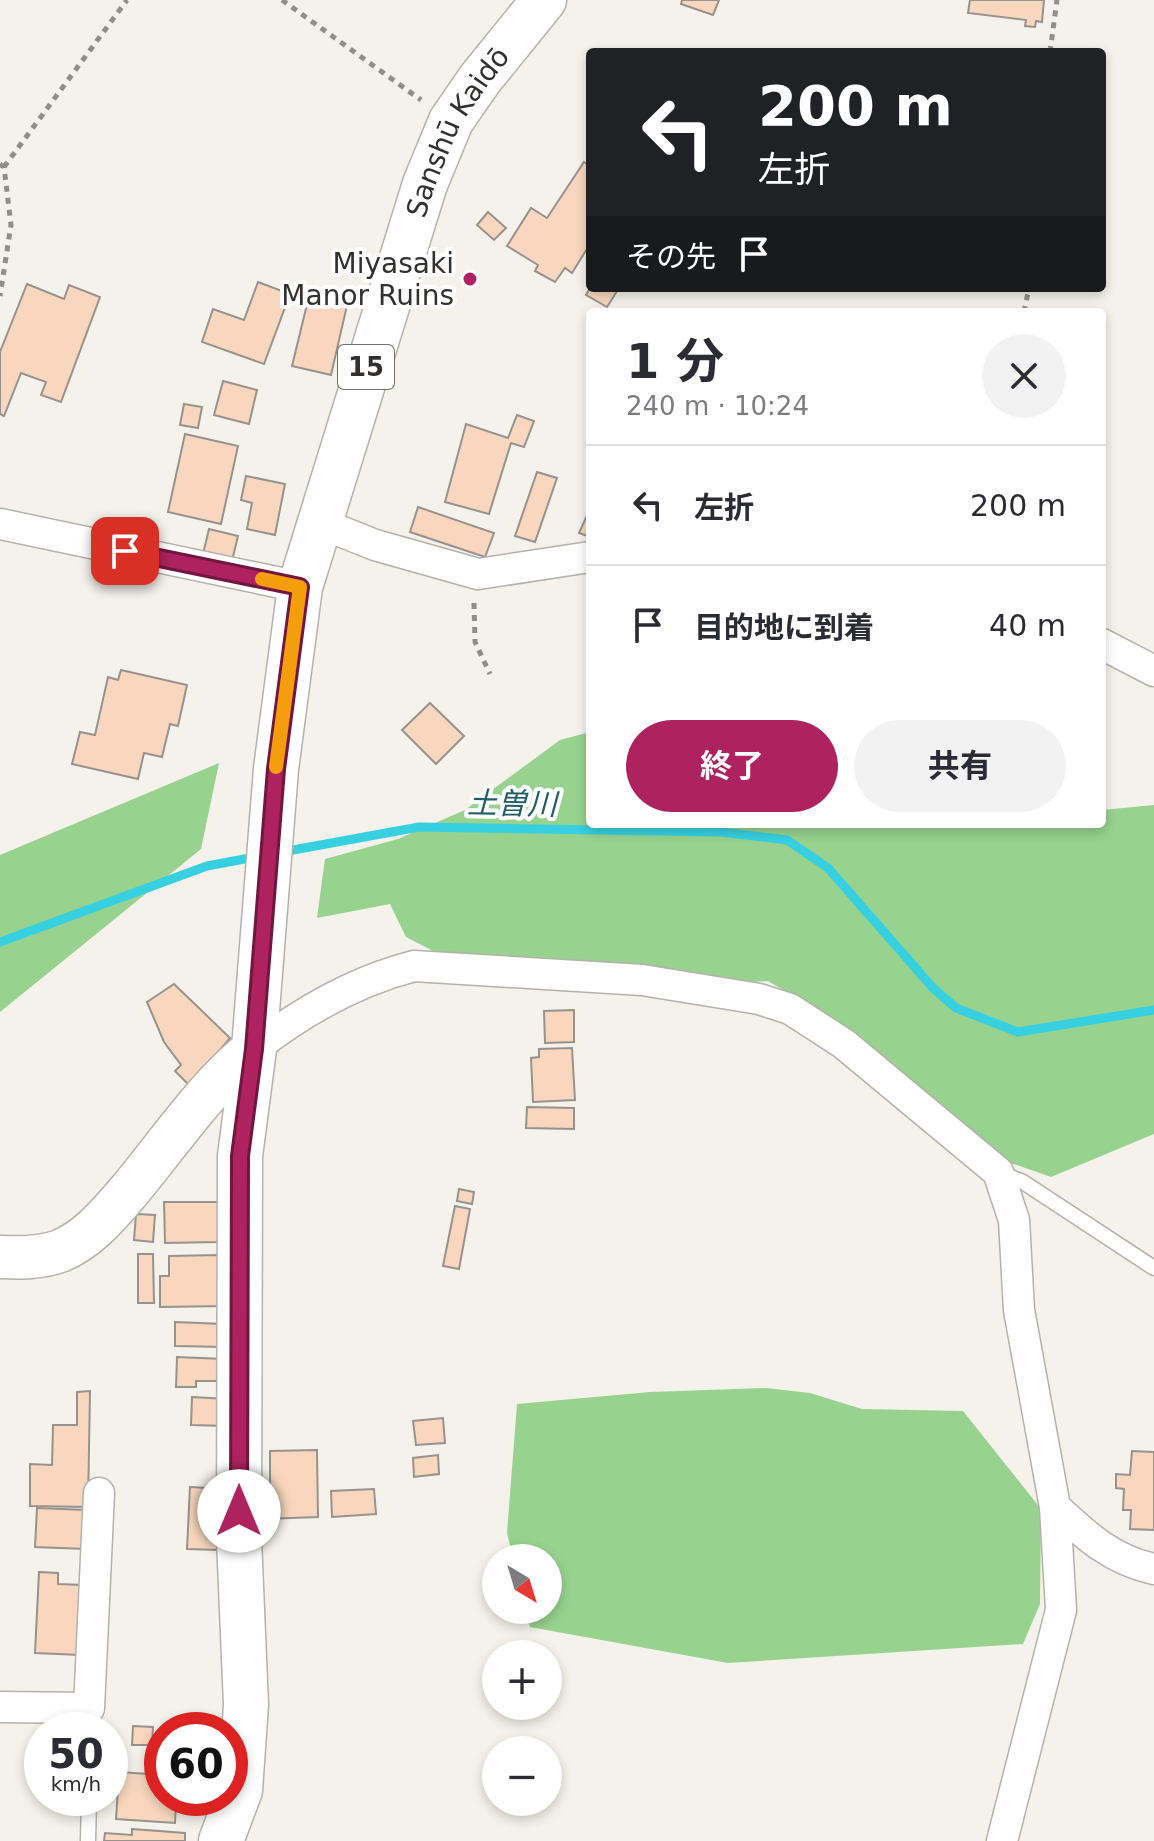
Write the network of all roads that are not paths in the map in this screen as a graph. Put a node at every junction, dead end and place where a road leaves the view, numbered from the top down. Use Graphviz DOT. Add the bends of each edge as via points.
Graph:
graph roads {
  1 [pos="544,0"];
  2 [pos="320,523"];
  3 [pos="0,524"];
  4 [pos="586,558"];
  5 [pos="300,587"];
  6 [pos="1106,646"];
  7 [pos="1154,671"];
  8 [pos="254,1049"];
  9 [pos="998,1172"];
  10 [pos="4,1257"];
  11 [pos="1154,1268"];
  12 [pos="99,1493"];
  13 [pos="1055,1507"];
  14 [pos="1154,1569"];
  15 [pos="0,1707"];
  16 [pos="38,1712"];
  17 [pos="90,1712"];
  18 [pos="89,1816"];
  19 [pos="88,1841"];
  20 [pos="221,1841"];
  21 [pos="1002,1841"];
  1 -- 2 [label="main road, Sanshū Kaidō / 15" via="451,121 400,255"];
  2 -- 4 [label="street" via="375,545 478,574"];
  2 -- 5 [label="main road, Sanshū Kaidō / 15"];
  3 -- 5 [label="street"];
  5 -- 8 [label="main road, Sanshū Kaidō / 15" via="276,769"];
  6 -- 7 [label="street"];
  8 -- 9 [label="street" via="308,1012 379,975 414,966 642,980 759,999 790,1009 844,1044"];
  8 -- 10 [label="street" via="229,1068 84,1238 33,1258"];
  8 -- 20 [label="main road, Sanshū Kaidō / 15" via="240,1156 238,1280 246,1705 240,1790"];
  9 -- 11 [label="lane" via="1023,1182"];
  9 -- 13 [label="street" via="1014,1220 1019,1310"];
  12 -- 17 [label="street"];
  13 -- 14 [label="street" via="1094,1543 1127,1563"];
  13 -- 21 [label="street" via="1061,1610"];
  15 -- 16 [label="street"];
  18 -- 19 [label="lane"];
}
